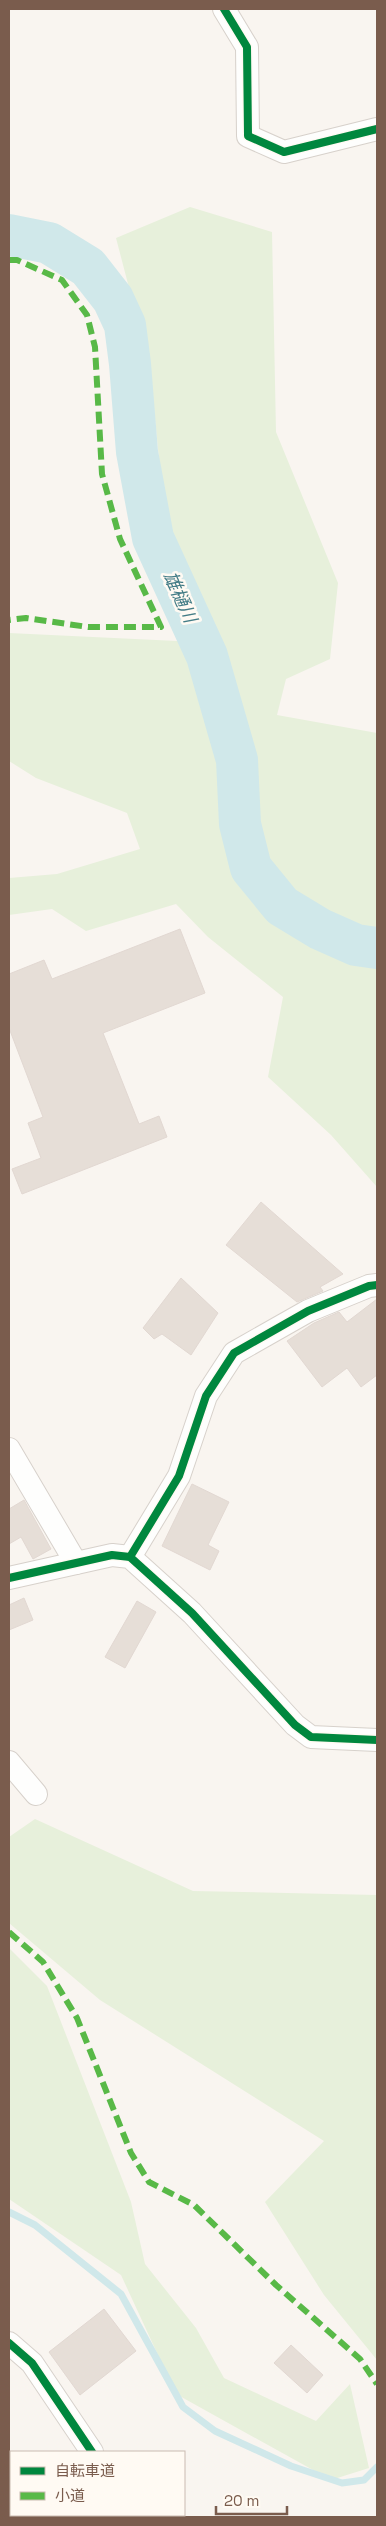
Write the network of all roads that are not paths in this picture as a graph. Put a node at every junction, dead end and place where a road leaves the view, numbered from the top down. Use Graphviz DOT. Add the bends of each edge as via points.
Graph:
graph roads {
  1 [pos="224,9"];
  2 [pos="377,129"];
  3 [pos="377,1285"];
  4 [pos="9,1449"];
  5 [pos="130,1557"];
  6 [pos="76,1563"];
  7 [pos="9,1578"];
  8 [pos="377,1740"];
  9 [pos="9,1762"];
  10 [pos="36,1794"];
  11 [pos="9,2343"];
  12 [pos="91,2451"];
  1 -- 2 [label="street" via="247,46 248,136 284,152"];
  3 -- 5 [label="street" via="308,1311 234,1354 206,1396 179,1476"];
  4 -- 6 [label="street"];
  5 -- 6 [label="street" via="112,1555"];
  5 -- 8 [label="street" via="192,1613 295,1725 311,1737"];
  6 -- 7 [label="street"];
  9 -- 10 [label="street"];
  11 -- 12 [label="street" via="32,2363"];
}
